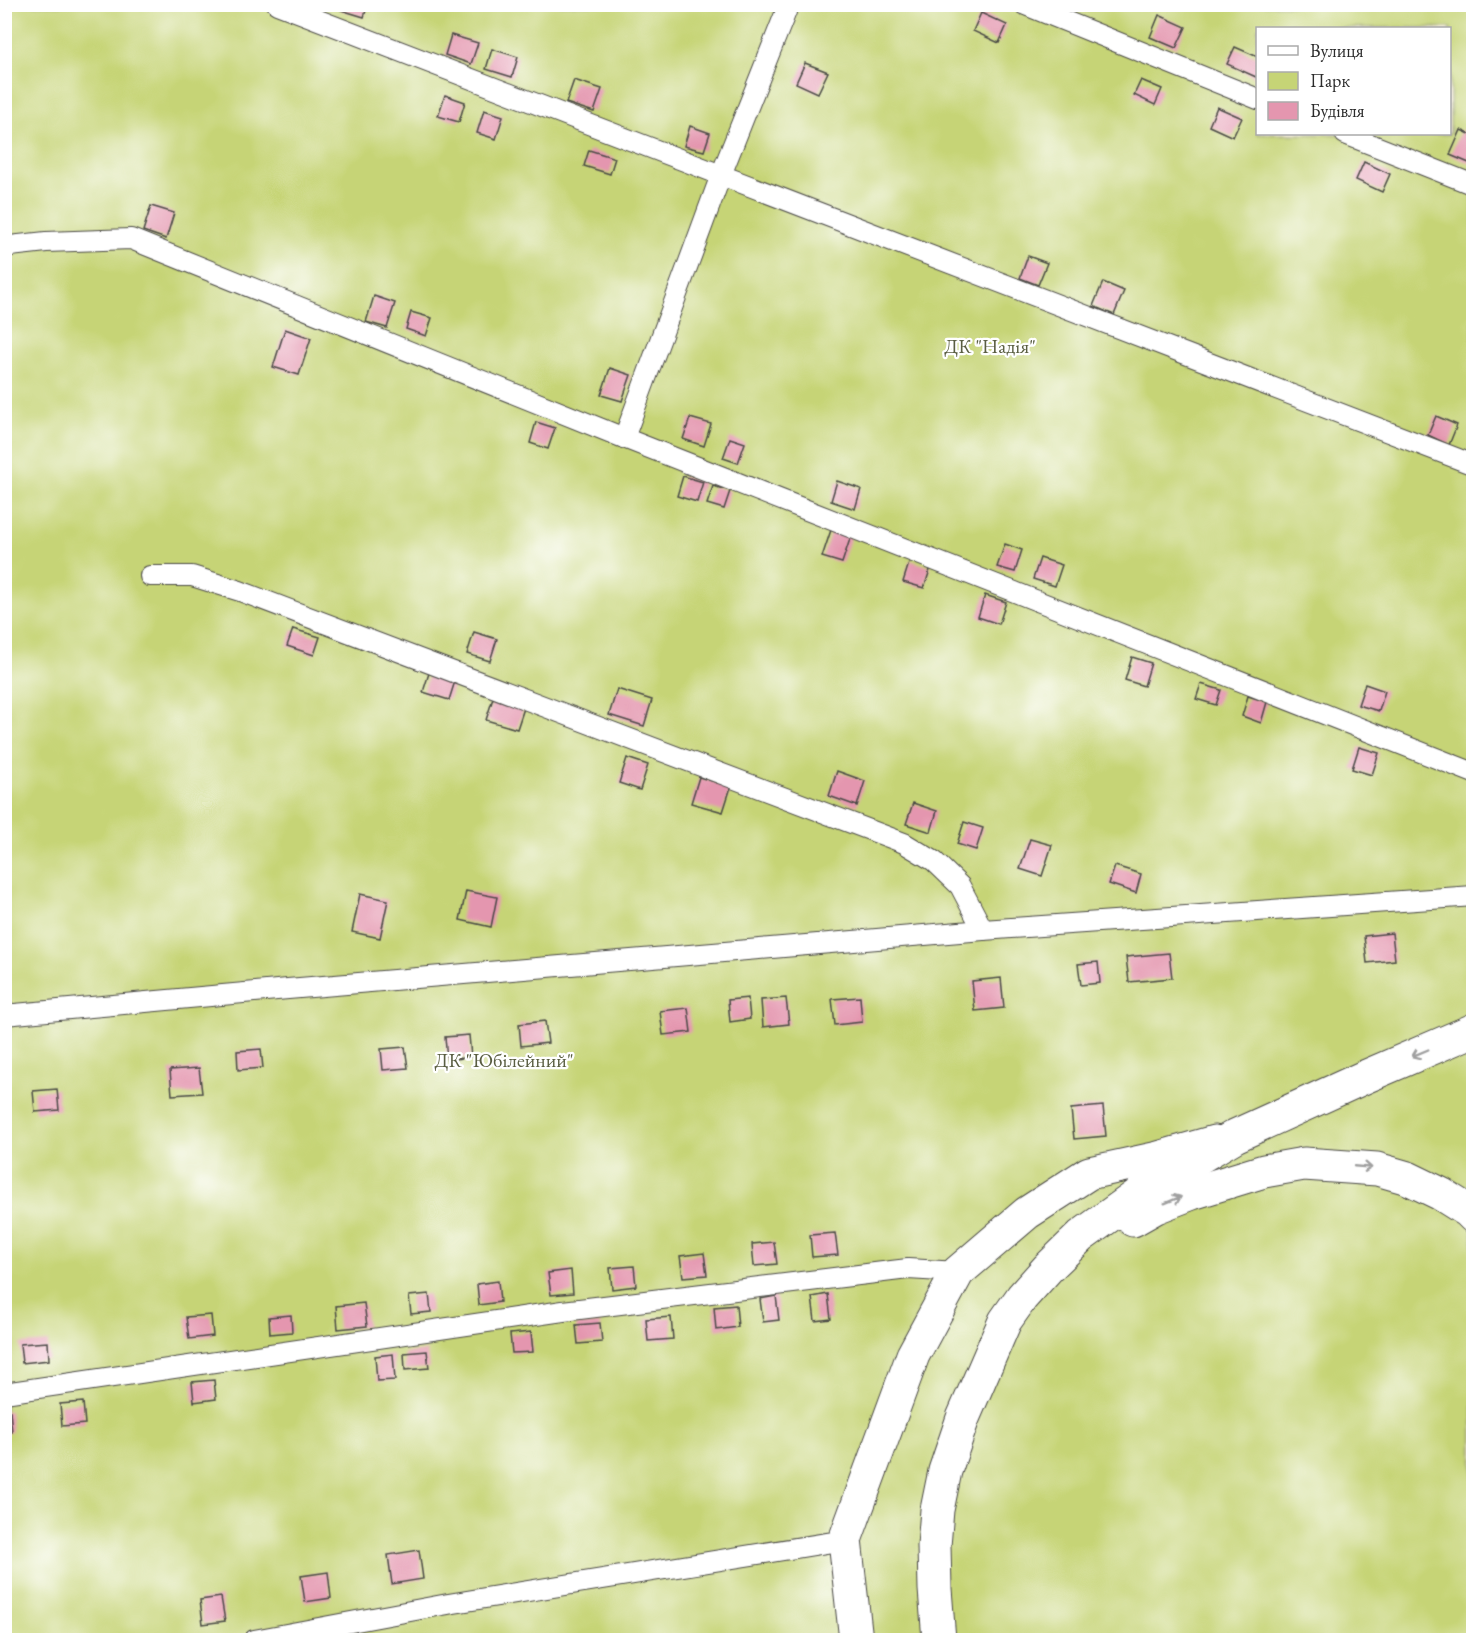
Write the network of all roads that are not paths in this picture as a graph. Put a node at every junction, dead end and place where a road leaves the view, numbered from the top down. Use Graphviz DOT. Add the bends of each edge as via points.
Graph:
graph roads {
  1 [pos="277,4"];
  2 [pos="789,4"];
  3 [pos="1023,4"];
  4 [pos="1256,99"];
  5 [pos="1348,135"];
  6 [pos="721,175"];
  7 [pos="1473,185"];
  8 [pos="4,245"];
  9 [pos="624,438"];
  10 [pos="1473,465"];
  11 [pos="150,576"];
  12 [pos="1473,773"];
  13 [pos="1473,896"];
  14 [pos="983,930"];
  15 [pos="4,1015"];
  16 [pos="1473,1030"];
  17 [pos="1235,1136"];
  18 [pos="1473,1217"];
  19 [pos="1048,1268"];
  20 [pos="958,1272"];
  21 [pos="4,1393"];
  22 [pos="845,1540"];
  23 [pos="254,1641"];
  24 [pos="856,1641"];
  25 [pos="939,1641"];
  1 -- 6 [label="lane"];
  2 -- 6 [label="lane"];
  3 -- 4 [label="lane"];
  5 -- 7 [label="lane"];
  6 -- 9 [label="lane"];
  6 -- 10 [label="lane"];
  8 -- 9 [label="lane" via="131,239"];
  9 -- 12 [label="lane"];
  11 -- 14 [label="lane" via="192,576 240,591 904,843 934,861 960,886"];
  13 -- 14 [label="lane"];
  14 -- 15 [label="lane"];
  16 -- 17 [label="main road, one-way"];
  17 -- 19 [label="main road" via="1080,1236"];
  17 -- 20 [label="main road" via="1089,1173 1027,1213"];
  19 -- 18 [label="main road, one-way" via="1156,1207 1224,1182 1304,1164 1377,1169 1408,1178 1441,1194"];
  19 -- 25 [label="main road" via="1005,1321 945,1471 934,1546"];
  20 -- 21 [label="lane" via="908,1269 563,1311"];
  20 -- 22 [label="main road" via="913,1355"];
  22 -- 23 [label="lane" via="448,1604"];
  22 -- 24 [label="main road"];
}
